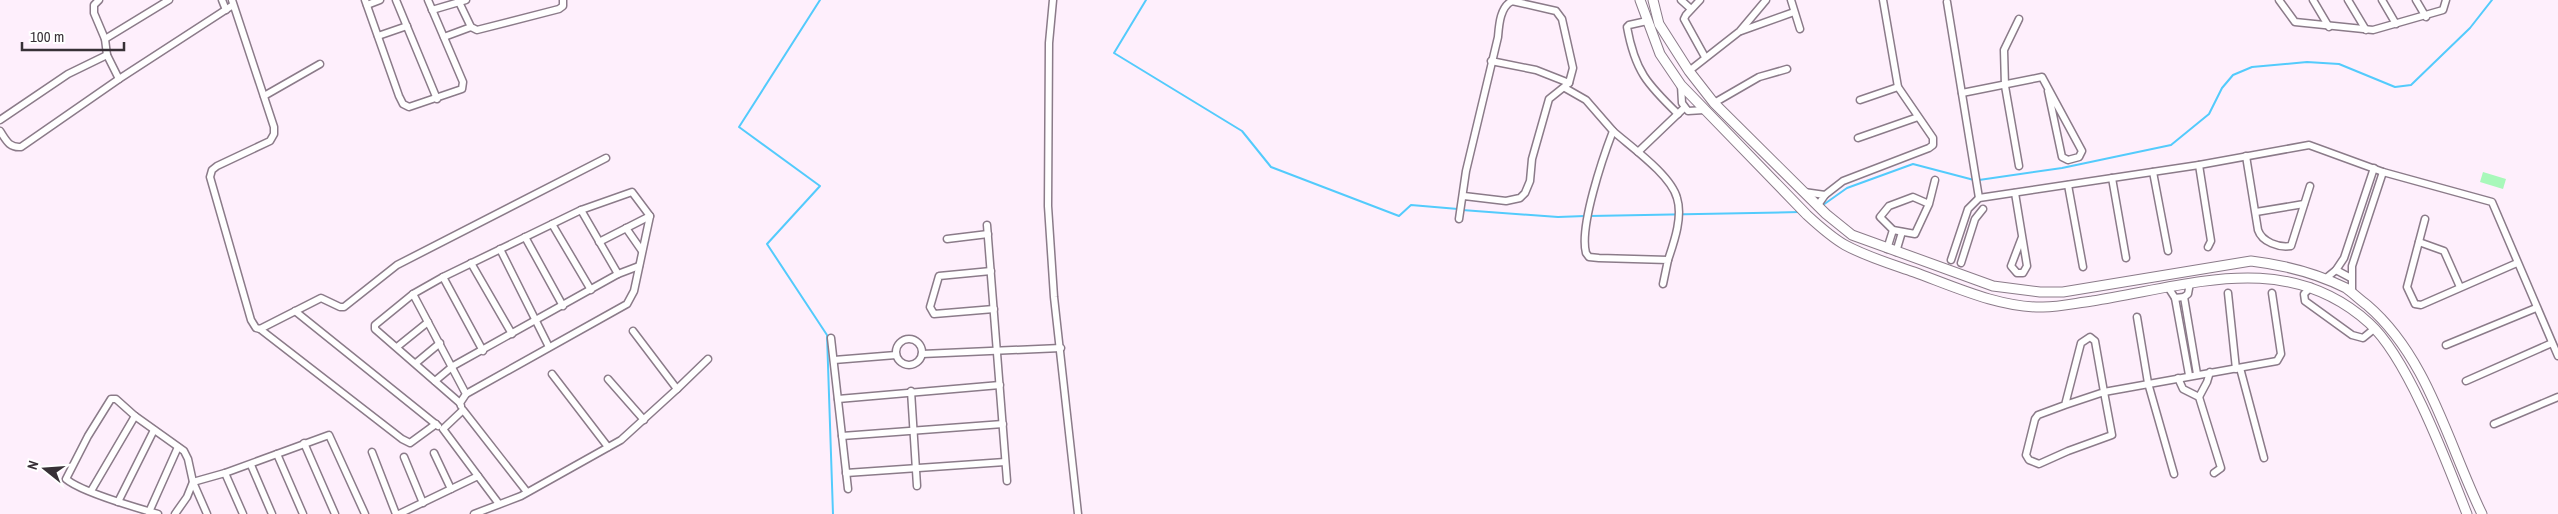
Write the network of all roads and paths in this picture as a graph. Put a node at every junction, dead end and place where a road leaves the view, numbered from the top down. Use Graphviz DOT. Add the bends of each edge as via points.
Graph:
graph roads {
  1 [pos="98,0"];
  2 [pos="169,0"];
  3 [pos="222,0"];
  4 [pos="380,0"];
  5 [pos="396,0"];
  6 [pos="428,0"];
  7 [pos="466,0"];
  8 [pos="563,0"];
  9 [pos="1053,0"];
  10 [pos="1640,0"];
  11 [pos="1653,0"];
  12 [pos="1681,0"];
  13 [pos="1700,0"];
  14 [pos="1766,0"];
  15 [pos="1790,0"];
  16 [pos="1883,0"];
  17 [pos="2279,0"];
  18 [pos="2313,0"];
  19 [pos="2348,0"];
  20 [pos="2382,0"];
  21 [pos="2416,0"];
  22 [pos="2446,0"];
  23 [pos="459,1"];
  24 [pos="233,2"];
  25 [pos="366,2"];
  26 [pos="1947,2"];
  27 [pos="1691,9"];
  28 [pos="226,10"];
  29 [pos="432,10"];
  30 [pos="1794,12"];
  31 [pos="2426,17"];
  32 [pos="2019,19"];
  33 [pos="1646,21"];
  34 [pos="2396,24"];
  35 [pos="407,26"];
  36 [pos="470,27"];
  37 [pos="2329,27"];
  38 [pos="1800,29"];
  39 [pos="2366,30"];
  40 [pos="1740,31"];
  41 [pos="378,36"];
  42 [pos="444,37"];
  43 [pos="105,40"];
  44 [pos="106,56"];
  45 [pos="1705,57"];
  46 [pos="1491,61"];
  47 [pos="320,64"];
  48 [pos="1787,69"];
  49 [pos="1689,70"];
  50 [pos="119,79"];
  51 [pos="1567,85"];
  52 [pos="1681,85"];
  53 [pos="2005,86"];
  54 [pos="1898,87"];
  55 [pos="2048,91"];
  56 [pos="1962,93"];
  57 [pos="264,96"];
  58 [pos="437,99"];
  59 [pos="1860,100"];
  60 [pos="1714,103"];
  61 [pos="1684,108"];
  62 [pos="1704,110"];
  63 [pos="1678,114"];
  64 [pos="1918,116"];
  65 [pos="0,120"];
  66 [pos="0,131"];
  67 [pos="1613,131"];
  68 [pos="1858,138"];
  69 [pos="1638,152"];
  70 [pos="1763,152"];
  71 [pos="2246,156"];
  72 [pos="606,158"];
  73 [pos="1753,159"];
  74 [pos="1773,161"];
  75 [pos="2199,165"];
  76 [pos="2019,166"];
  77 [pos="2374,168"];
  78 [pos="1764,170"];
  79 [pos="2153,172"];
  80 [pos="2383,172"];
  81 [pos="2112,178"];
  82 [pos="1935,180"];
  83 [pos="2068,185"];
  84 [pos="2310,186"];
  85 [pos="1804,192"];
  86 [pos="2014,193"];
  87 [pos="1825,195"];
  88 [pos="1979,198"];
  89 [pos="1463,199"];
  90 [pos="1929,204"];
  91 [pos="2304,204"];
  92 [pos="1819,206"];
  93 [pos="1983,209"];
  94 [pos="581,210"];
  95 [pos="2256,212"];
  96 [pos="1460,215"];
  97 [pos="1965,215"];
  98 [pos="650,216"];
  99 [pos="1975,219"];
  100 [pos="2425,219"];
  101 [pos="552,224"];
  102 [pos="987,225"];
  103 [pos="626,228"];
  104 [pos="1893,230"];
  105 [pos="1902,232"];
  106 [pos="988,234"];
  107 [pos="525,237"];
  108 [pos="2022,237"];
  109 [pos="947,239"];
  110 [pos="599,242"];
  111 [pos="2418,242"];
  112 [pos="2208,247"];
  113 [pos="500,249"];
  114 [pos="642,251"];
  115 [pos="1891,251"];
  116 [pos="2168,252"];
  117 [pos="2126,258"];
  118 [pos="1668,260"];
  119 [pos="1951,260"];
  120 [pos="1961,262"];
  121 [pos="471,263"];
  122 [pos="2225,264"];
  123 [pos="2517,264"];
  124 [pos="639,266"];
  125 [pos="2083,267"];
  126 [pos="991,270"];
  127 [pos="1943,270"];
  128 [pos="2336,270"];
  129 [pos="618,274"];
  130 [pos="1962,276"];
  131 [pos="443,277"];
  132 [pos="2227,278"];
  133 [pos="2351,278"];
  134 [pos="2325,279"];
  135 [pos="2190,283"];
  136 [pos="1663,284"];
  137 [pos="2168,287"];
  138 [pos="2311,287"];
  139 [pos="2460,287"];
  140 [pos="591,290"];
  141 [pos="2352,292"];
  142 [pos="2272,293"];
  143 [pos="414,294"];
  144 [pos="2228,294"];
  145 [pos="2184,297"];
  146 [pos="2175,298"];
  147 [pos="563,306"];
  148 [pos="2536,308"];
  149 [pos="994,309"];
  150 [pos="294,311"];
  151 [pos="2137,317"];
  152 [pos="536,319"];
  153 [pos="428,322"];
  154 [pos="2374,328"];
  155 [pos="260,329"];
  156 [pos="633,331"];
  157 [pos="512,334"];
  158 [pos="831,338"];
  159 [pos="440,343"];
  160 [pos="2552,343"];
  161 [pos="2446,345"];
  162 [pos="397,347"];
  163 [pos="549,347"];
  164 [pos="1061,348"];
  165 [pos="998,350"];
  166 [pos="483,351"];
  167 [pos="922,354"];
  168 [pos="896,355"];
  169 [pos="2558,356"];
  170 [pos="708,359"];
  171 [pos="834,360"];
  172 [pos="416,363"];
  173 [pos="452,366"];
  174 [pos="2238,369"];
  175 [pos="2210,372"];
  176 [pos="552,374"];
  177 [pos="2193,375"];
  178 [pos="2178,378"];
  179 [pos="608,379"];
  180 [pos="435,381"];
  181 [pos="2466,381"];
  182 [pos="2148,383"];
  183 [pos="1000,385"];
  184 [pos="677,389"];
  185 [pos="911,391"];
  186 [pos="2104,392"];
  187 [pos="466,394"];
  188 [pos="2199,397"];
  189 [pos="2558,397"];
  190 [pos="838,399"];
  191 [pos="2065,405"];
  192 [pos="461,406"];
  193 [pos="135,416"];
  194 [pos="644,420"];
  195 [pos="436,424"];
  196 [pos="1003,424"];
  197 [pos="2494,424"];
  198 [pos="913,429"];
  199 [pos="154,430"];
  200 [pos="442,430"];
  201 [pos="842,436"];
  202 [pos="304,443"];
  203 [pos="178,447"];
  204 [pos="608,447"];
  205 [pos="372,452"];
  206 [pos="434,453"];
  207 [pos="277,454"];
  208 [pos="404,457"];
  209 [pos="2264,458"];
  210 [pos="1006,462"];
  211 [pos="251,465"];
  212 [pos="916,469"];
  213 [pos="225,473"];
  214 [pos="846,473"];
  215 [pos="2214,473"];
  216 [pos="2174,474"];
  217 [pos="478,476"];
  218 [pos="1007,481"];
  219 [pos="193,482"];
  220 [pos="917,486"];
  221 [pos="450,489"];
  222 [pos="848,489"];
  223 [pos="91,491"];
  224 [pos="527,492"];
  225 [pos="118,502"];
  226 [pos="423,503"];
  227 [pos="500,504"];
  228 [pos="148,512"];
  229 [pos="158,514"];
  230 [pos="175,514"];
  231 [pos="207,514"];
  232 [pos="243,514"];
  233 [pos="272,514"];
  234 [pos="303,514"];
  235 [pos="334,514"];
  236 [pos="365,514"];
  237 [pos="397,514"];
  238 [pos="474,514"];
  239 [pos="1078,514"];
  240 [pos="2468,514"];
  241 [pos="2482,514"];
  1 -- 43 [label="street" via="94,13"];
  2 -- 43 [label="street"];
  3 -- 28 [label="street"];
  4 -- 25 [label="street"];
  5 -- 35 [label="street"];
  6 -- 29 [label="street"];
  7 -- 23 [label="street"];
  8 -- 36 [label="street" via="563,6 558,9 477,30"];
  9 -- 164 [label="street" via="1049,43 1048,206"];
  10 -- 33 [label="street"];
  11 -- 49 [label="street" via="1659,24"];
  12 -- 27 [label="street"];
  13 -- 27 [label="street"];
  14 -- 40 [label="street"];
  15 -- 30 [label="street"];
  16 -- 54 [label="street"];
  17 -- 37 [label="street" via="2294,22"];
  18 -- 37 [label="street"];
  19 -- 39 [label="street"];
  20 -- 34 [label="street"];
  21 -- 31 [label="street"];
  22 -- 31 [label="street" via="2443,10"];
  23 -- 29 [label="street"];
  23 -- 36 [label="street"];
  24 -- 28 [label="street"];
  24 -- 57 [label="street"];
  25 -- 41 [label="street"];
  26 -- 56 [label="street"];
  27 -- 45 [label="street" via="1684,19"];
  28 -- 50 [label="street"];
  29 -- 42 [label="street"];
  30 -- 38 [label="street"];
  30 -- 40 [label="street"];
  31 -- 34 [label="street"];
  32 -- 53 [label="street" via="2004,50"];
  33 -- 52 [label="street" via="1660,54"];
  33 -- 63 [label="street" via="1627,27 1636,59 1643,78"];
  34 -- 39 [label="street"];
  35 -- 41 [label="street"];
  35 -- 58 [label="street"];
  36 -- 42 [label="street"];
  37 -- 39 [label="street"];
  40 -- 45 [label="street"];
  41 -- 58 [label="street" via="403,104 409,107"];
  42 -- 58 [label="street" via="463,82 462,89"];
  43 -- 44 [label="street"];
  44 -- 50 [label="street"];
  44 -- 65 [label="street" via="68,74"];
  45 -- 49 [label="street"];
  46 -- 51 [label="street" via="1536,70"];
  46 -- 51 [label="street" via="1500,18 1508,4 1520,2 1556,11 1562,19 1573,61"];
  46 -- 89 [label="street"];
  47 -- 57 [label="street"];
  48 -- 60 [label="street" via="1759,77"];
  49 -- 60 [label="street"];
  50 -- 66 [label="street" via="21,147 10,145"];
  51 -- 67 [label="street" via="1586,100"];
  51 -- 89 [label="street" via="1549,99 1525,193 1520,198 1506,201"];
  52 -- 61 [label="street"];
  52 -- 62 [label="street"];
  53 -- 55 [label="street" via="2042,77"];
  53 -- 56 [label="street"];
  53 -- 76 [label="street"];
  54 -- 59 [label="street"];
  54 -- 64 [label="street"];
  55 -- 55 [label="street" via="2062,157 2068,160 2079,157 2082,151"];
  56 -- 88 [label="street"];
  57 -- 155 [label="street" via="274,127 270,141 218,166 210,177 251,320"];
  60 -- 70 [label="street"];
  61 -- 62 [label="street" via="1688,111"];
  61 -- 63 [label="street"];
  62 -- 73 [label="street"];
  63 -- 69 [label="street"];
  64 -- 68 [label="street"];
  64 -- 87 [label="street" via="1934,138 1933,145 1843,181"];
  67 -- 69 [label="street"];
  67 -- 118 [label="street" via="1590,208 1584,249 1589,257"];
  69 -- 118 [label="street" via="1677,197 1679,209 1675,239"];
  70 -- 73 [label="street"];
  70 -- 74 [label="street"];
  71 -- 75 [label="street"];
  71 -- 77 [label="street" via="2309,145"];
  71 -- 95 [label="street"];
  72 -- 150 [label="street" via="397,265 344,307 322,298"];
  73 -- 78 [label="street"];
  74 -- 78 [label="street" via="1767,163"];
  74 -- 85 [label="street"];
  75 -- 79 [label="street"];
  75 -- 112 [label="street" via="2210,241"];
  77 -- 80 [label="street"];
  77 -- 128 [label="street" via="2344,258"];
  78 -- 137 [label="street" via="1828,234 1855,250 2008,304 2061,306"];
  79 -- 81 [label="street"];
  79 -- 116 [label="street"];
  80 -- 123 [label="street" via="2492,202"];
  80 -- 133 [label="street" via="2352,266"];
  81 -- 83 [label="street"];
  81 -- 117 [label="street"];
  82 -- 90 [label="street"];
  83 -- 86 [label="street"];
  83 -- 125 [label="street"];
  84 -- 91 [label="street"];
  85 -- 87 [label="street"];
  85 -- 92 [label="street"];
  86 -- 88 [label="street"];
  86 -- 108 [label="street"];
  87 -- 92 [label="street"];
  88 -- 97 [label="street"];
  89 -- 96 [label="street"];
  90 -- 104 [label="street" via="1913,197 1889,206 1880,217"];
  90 -- 105 [label="street" via="1916,233"];
  91 -- 95 [label="street"];
  91 -- 95 [label="street" via="2289,247 2260,238"];
  92 -- 115 [label="street" via="1852,235"];
  93 -- 99 [label="street"];
  94 -- 98 [label="street" via="631,192"];
  94 -- 101 [label="street"];
  94 -- 110 [label="street"];
  97 -- 99 [label="street"];
  97 -- 119 [label="street"];
  98 -- 103 [label="street"];
  98 -- 114 [label="street"];
  99 -- 120 [label="street"];
  100 -- 111 [label="street"];
  101 -- 107 [label="street"];
  101 -- 140 [label="street"];
  102 -- 106 [label="street"];
  103 -- 110 [label="street"];
  103 -- 114 [label="street"];
  104 -- 105 [label="street"];
  104 -- 115 [label="street"];
  105 -- 115 [label="street"];
  106 -- 109 [label="street"];
  106 -- 126 [label="street"];
  107 -- 113 [label="street"];
  107 -- 147 [label="street"];
  108 -- 108 [label="street" via="2011,266 2017,273 2023,273 2027,266"];
  110 -- 129 [label="street"];
  111 -- 139 [label="street" via="2444,251"];
  111 -- 139 [label="street" via="2407,287 2415,304 2422,305"];
  113 -- 121 [label="street"];
  113 -- 152 [label="street"];
  114 -- 124 [label="street"];
  115 -- 127 [label="street"];
  118 -- 136 [label="street"];
  119 -- 120 [label="street"];
  119 -- 127 [label="street"];
  120 -- 130 [label="street"];
  121 -- 131 [label="street"];
  121 -- 157 [label="street"];
  122 -- 130 [label="street" via="2063,292 2009,290"];
  122 -- 132 [label="street"];
  122 -- 134 [label="street" via="2275,264"];
  123 -- 139 [label="street"];
  123 -- 148 [label="street"];
  124 -- 129 [label="street"];
  124 -- 163 [label="street" via="634,291 627,304"];
  126 -- 149 [label="street"];
  126 -- 149 [label="street" via="939,276 930,307 934,314"];
  127 -- 130 [label="street"];
  128 -- 133 [label="street"];
  128 -- 134 [label="street"];
  129 -- 140 [label="street"];
  131 -- 143 [label="street"];
  131 -- 166 [label="street"];
  132 -- 135 [label="street"];
  132 -- 138 [label="street" via="2264,277"];
  133 -- 141 [label="street"];
  134 -- 141 [label="street"];
  135 -- 137 [label="street"];
  135 -- 145 [label="street"];
  137 -- 146 [label="street"];
  138 -- 154 [label="street" via="2344,305"];
  138 -- 154 [label="street" via="2304,294 2305,301 2352,335 2364,338"];
  140 -- 147 [label="street"];
  141 -- 241 [label="street" via="2383,320 2406,349"];
  142 -- 174 [label="street" via="2280,354 2277,361"];
  143 -- 153 [label="street"];
  143 -- 162 [label="street" via="374,325"];
  144 -- 174 [label="street"];
  145 -- 146 [label="street"];
  145 -- 177 [label="street"];
  146 -- 177 [label="street"];
  147 -- 152 [label="street"];
  148 -- 160 [label="street"];
  148 -- 161 [label="street"];
  149 -- 165 [label="street"];
  150 -- 155 [label="street"];
  150 -- 195 [label="street"];
  151 -- 182 [label="street"];
  152 -- 157 [label="street"];
  152 -- 163 [label="street"];
  153 -- 159 [label="street"];
  153 -- 162 [label="street"];
  154 -- 240 [label="street" via="2402,368"];
  155 -- 195 [label="street" via="402,439 410,443"];
  156 -- 184 [label="street"];
  157 -- 166 [label="street"];
  158 -- 171 [label="street"];
  159 -- 172 [label="street"];
  159 -- 173 [label="street"];
  160 -- 169 [label="street"];
  160 -- 181 [label="street"];
  162 -- 172 [label="street"];
  163 -- 187 [label="street"];
  164 -- 165 [label="street"];
  164 -- 239 [label="street"];
  165 -- 167 [label="street"];
  165 -- 183 [label="street"];
  166 -- 173 [label="street"];
  167 -- 168 [label="street" via="918,362 910,366 901,363"];
  167 -- 168 [label="street" via="920,345 908,339 897,346"];
  168 -- 171 [label="street"];
  170 -- 184 [label="street"];
  171 -- 190 [label="street"];
  172 -- 180 [label="street"];
  173 -- 180 [label="street"];
  173 -- 187 [label="street"];
  174 -- 175 [label="street"];
  174 -- 209 [label="street"];
  175 -- 177 [label="street"];
  175 -- 188 [label="street"];
  176 -- 204 [label="street"];
  177 -- 178 [label="street"];
  178 -- 182 [label="street"];
  178 -- 188 [label="street" via="2183,389"];
  179 -- 194 [label="street"];
  180 -- 192 [label="street"];
  182 -- 186 [label="street"];
  182 -- 216 [label="street"];
  183 -- 185 [label="street"];
  183 -- 196 [label="street"];
  184 -- 194 [label="street"];
  185 -- 190 [label="street"];
  185 -- 198 [label="street"];
  186 -- 191 [label="street"];
  186 -- 191 [label="street" via="2095,341 2090,337 2081,343"];
  186 -- 191 [label="street" via="2112,435 2035,464 2026,455 2035,419"];
  187 -- 192 [label="street"];
  188 -- 215 [label="street" via="2220,468"];
  189 -- 197 [label="street"];
  190 -- 201 [label="street"];
  192 -- 200 [label="street"];
  192 -- 224 [label="street"];
  193 -- 199 [label="street"];
  193 -- 223 [label="street"];
  193 -- 223 [label="street" via="116,399 111,399 88,436 66,476 68,481"];
  194 -- 204 [label="street"];
  195 -- 200 [label="street"];
  196 -- 198 [label="street"];
  196 -- 210 [label="street"];
  198 -- 201 [label="street"];
  198 -- 212 [label="street"];
  199 -- 203 [label="street"];
  199 -- 225 [label="street"];
  200 -- 217 [label="street"];
  201 -- 214 [label="street"];
  202 -- 207 [label="street"];
  202 -- 235 [label="street"];
  202 -- 236 [label="street" via="330,436"];
  203 -- 219 [label="street" via="188,459"];
  203 -- 228 [label="street"];
  204 -- 224 [label="street"];
  205 -- 237 [label="street"];
  206 -- 221 [label="street"];
  207 -- 211 [label="street"];
  207 -- 234 [label="street"];
  208 -- 226 [label="street"];
  210 -- 212 [label="street"];
  210 -- 218 [label="street"];
  211 -- 213 [label="street"];
  211 -- 233 [label="street"];
  212 -- 214 [label="street"];
  212 -- 220 [label="street"];
  213 -- 219 [label="street"];
  213 -- 232 [label="street"];
  214 -- 222 [label="street"];
  217 -- 221 [label="street"];
  217 -- 227 [label="street"];
  219 -- 230 [label="street" via="187,498"];
  219 -- 231 [label="street"];
  221 -- 226 [label="street"];
  223 -- 225 [label="street"];
  224 -- 227 [label="street"];
  225 -- 228 [label="street"];
  226 -- 237 [label="street"];
  227 -- 238 [label="street"];
  228 -- 229 [label="street"];
}
